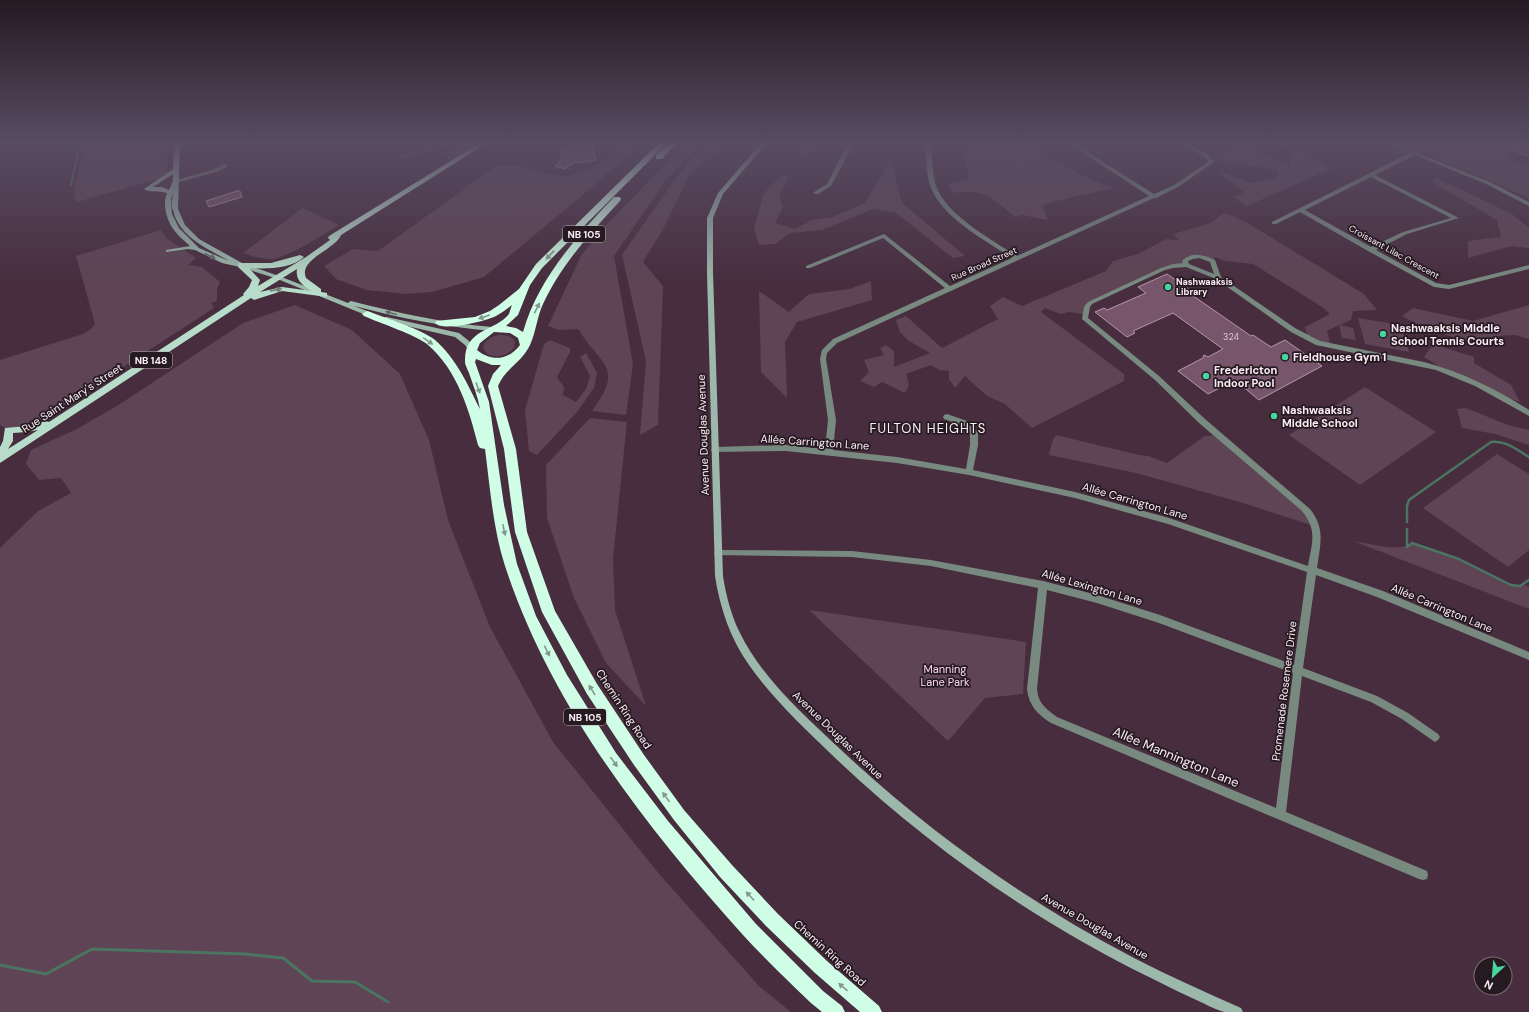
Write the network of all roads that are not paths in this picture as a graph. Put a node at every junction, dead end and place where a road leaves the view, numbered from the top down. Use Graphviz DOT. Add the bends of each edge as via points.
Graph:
graph roads {
  1 [pos="164,190"];
  2 [pos="172,190"];
  3 [pos="176,190"];
  4 [pos="410,190"];
  5 [pos="615,190"];
  6 [pos="626,190"];
  7 [pos="723,190"];
  8 [pos="821,190"];
  9 [pos="935,190"];
  10 [pos="1144,190"];
  11 [pos="1168,190"];
  12 [pos="1341,190"];
  13 [pos="1401,190"];
  14 [pos="1502,190"];
  15 [pos="816,193"];
  16 [pos="170,194"];
  17 [pos="1155,197"];
  18 [pos="1529,204"];
  19 [pos="1301,210"];
  20 [pos="1274,223"];
  21 [pos="184,237"];
  22 [pos="197,249"];
  23 [pos="1370,250"];
  24 [pos="303,258"];
  25 [pos="1017,259"];
  26 [pos="241,265"];
  27 [pos="1187,265"];
  28 [pos="808,267"];
  29 [pos="1529,267"];
  30 [pos="277,277"];
  31 [pos="1218,278"];
  32 [pos="525,285"];
  33 [pos="950,288"];
  34 [pos="324,295"];
  35 [pos="239,302"];
  36 [pos="367,314"];
  37 [pos="440,323"];
  38 [pos="492,330"];
  39 [pos="521,350"];
  40 [pos="472,351"];
  41 [pos="1529,412"];
  42 [pos="947,417"];
  43 [pos="63,418"];
  44 [pos="715,450"];
  45 [pos="830,452"];
  46 [pos="0,455"];
  47 [pos="0,459"];
  48 [pos="969,472"];
  49 [pos="498,505"];
  50 [pos="718,554"];
  51 [pos="1312,570"];
  52 [pos="1043,585"];
  53 [pos="1529,656"];
  54 [pos="1298,670"];
  55 [pos="1436,737"];
  56 [pos="1280,815"];
  57 [pos="1423,875"];
  58 [pos="836,1012"];
  59 [pos="873,1012"];
  60 [pos="1236,1012"];
  1 -- 16 [label="main road"];
  2 -- 16 [label="main road"];
  3 -- 26 [label="main road" via="175,209 182,226 209,248"];
  4 -- 24 [label="main road, Rue Saint Mary's Street / NB 148" via="338,236 329,245"];
  5 -- 32 [label="highway, NB 105, one-way" via="552,253"];
  39 -- 6 [label="highway, Chemin Ring Road / NB 105, one-way" via="533,318 563,261 590,227"];
  7 -- 44 [label="main road, Avenue Douglas Avenue" via="710,218"];
  8 -- 15 [label="street"];
  9 -- 25 [label="street" via="942,203 968,225"];
  10 -- 17 [label="street"];
  11 -- 17 [label="street, Rue Broad Street"];
  12 -- 19 [label="street"];
  13 -- 23 [label="street" via="1456,218 1405,233"];
  14 -- 18 [label="street"];
  16 -- 21 [label="main road" via="168,214"];
  17 -- 25 [label="street, Rue Broad Street"];
  19 -- 20 [label="street"];
  19 -- 23 [label="street, Croissant Lilac Crescent"];
  21 -- 22 [label="main road"];
  21 -- 22 [label="main road" via="178,246 168,251 181,248"];
  22 -- 26 [label="main road, one-way" via="224,262"];
  23 -- 29 [label="street, Croissant Lilac Crescent" via="1426,282 1442,287 1456,286"];
  24 -- 26 [label="main road" via="268,267"];
  24 -- 30 [label="main road, Rue Saint Mary's Street / NB 148"];
  24 -- 34 [label="main road" via="300,277 307,285"];
  25 -- 33 [label="street, Rue Broad Street"];
  26 -- 30 [label="main road"];
  26 -- 35 [label="main road" via="256,280 253,288"];
  27 -- 31 [label="street"];
  27 -- 31 [label="street" via="1185,261 1197,255 1207,258 1213,261"];
  27 -- 51 [label="street, Promenade Rosemere Drive" via="1163,269 1096,299 1087,307 1085,319 1158,378 1202,421 1304,508 1313,518 1317,528"];
  28 -- 33 [label="street" via="884,236"];
  30 -- 34 [label="main road"];
  30 -- 35 [label="main road, Rue Saint Mary's Street / NB 148"];
  31 -- 41 [label="street" via="1293,330 1318,343 1441,368 1478,383"];
  32 -- 37 [label="highway, one-way" via="510,302 487,317 472,321"];
  32 -- 38 [label="highway, NB 105" via="513,315"];
  33 -- 45 [label="street, Rue Broad Street" via="842,337 824,352 832,420"];
  35 -- 34 [label="main road, one-way" via="282,289"];
  34 -- 36 [label="main road"];
  37 -- 34 [label="main road, one-way" via="398,316"];
  35 -- 43 [label="main road, Rue Saint Mary's Street / NB 148"];
  36 -- 40 [label="main road" via="456,335 467,343"];
  36 -- 49 [label="highway, one-way" via="426,339 445,358 460,380 474,409"];
  37 -- 38 [label="main road"];
  38 -- 39 [label="highway" via="506,329 517,332 522,336"];
  38 -- 40 [label="highway" via="476,341"];
  39 -- 40 [label="highway" via="510,359 495,362 480,358"];
  59 -- 39 [label="highway, Chemin Ring Road / NB 105, one-way" via="821,967 726,871 679,815 639,760 569,650 549,612 521,532 510,449 494,386 500,372"];
  40 -- 49 [label="highway, NB 105, one-way" via="470,362 484,402"];
  42 -- 48 [label="street" via="964,423 974,432"];
  43 -- 46 [label="main road" via="41,426 8,430 8,441"];
  43 -- 47 [label="main road, Rue Saint Mary's Street / NB 148"];
  44 -- 45 [label="street, Allée Carrington Lane" via="786,448"];
  44 -- 50 [label="main road, Avenue Douglas Avenue"];
  45 -- 48 [label="street, Allée Carrington Lane"];
  48 -- 51 [label="street, Allée Carrington Lane" via="1122,507"];
  49 -- 58 [label="highway, NB 105, one-way" via="511,564 530,617 562,680 611,758 662,827 750,930"];
  50 -- 52 [label="street, Allée Lexington Lane" via="852,554 931,563"];
  50 -- 60 [label="main road, Avenue Douglas Avenue" via="724,603 736,634 752,660 805,723 864,778 960,857 1059,922 1177,985"];
  51 -- 53 [label="street, Allée Carrington Lane" via="1380,594"];
  51 -- 54 [label="street, Promenade Rosemere Drive"];
  52 -- 54 [label="street, Allée Lexington Lane" via="1160,619"];
  52 -- 56 [label="street, Allée Mannington Lane" via="1032,689 1032,701 1041,712 1054,720"];
  54 -- 55 [label="street, Allée Lexington Lane" via="1374,699 1406,716"];
  54 -- 56 [label="street, Promenade Rosemere Drive"];
  56 -- 57 [label="street, Allée Mannington Lane"];
}
